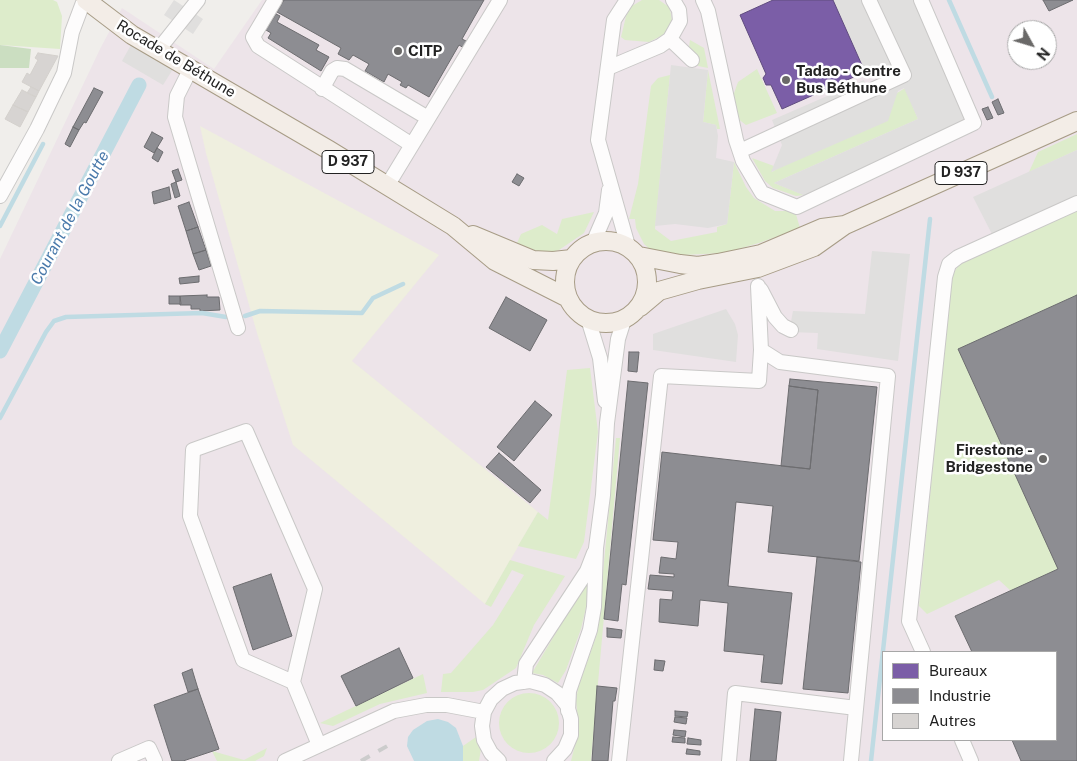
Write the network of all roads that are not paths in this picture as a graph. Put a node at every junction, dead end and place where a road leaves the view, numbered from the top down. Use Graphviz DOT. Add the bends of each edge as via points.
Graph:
graph roads {
  1 [pos="85,0"];
  2 [pos="198,0"];
  3 [pos="275,0"];
  4 [pos="500,0"];
  5 [pos="627,0"];
  6 [pos="673,0"];
  7 [pos="703,0"];
  8 [pos="869,0"];
  9 [pos="921,0"];
  10 [pos="670,39"];
  11 [pos="159,49"];
  12 [pos="692,60"];
  13 [pos="191,68"];
  14 [pos="608,68"];
  15 [pos="322,89"];
  16 [pos="428,118"];
  17 [pos="1077,120"];
  18 [pos="412,145"];
  19 [pos="740,151"];
  20 [pos="610,182"];
  21 [pos="387,186"];
  22 [pos="0,196"];
  23 [pos="1077,203"];
  24 [pos="846,225"];
  25 [pos="453,226"];
  26 [pos="593,243"];
  27 [pos="633,251"];
  28 [pos="572,259"];
  29 [pos="758,268"];
  30 [pos="758,286"];
  31 [pos="568,298"];
  32 [pos="640,307"];
  33 [pos="588,319"];
  34 [pos="624,320"];
  35 [pos="238,328"];
  36 [pos="792,330"];
  37 [pos="761,350"];
  38 [pos="607,423"];
  39 [pos="596,548"];
  40 [pos="923,651"];
  41 [pos="293,682"];
  42 [pos="524,682"];
  43 [pos="856,708"];
  44 [pos="568,711"];
  45 [pos="484,712"];
  46 [pos="962,741"];
  47 [pos="320,744"];
  48 [pos="493,758"];
  49 [pos="559,759"];
  50 [pos="119,761"];
  51 [pos="155,761"];
  52 [pos="285,761"];
  53 [pos="619,761"];
  54 [pos="729,761"];
  55 [pos="851,761"];
  56 [pos="971,761"];
  1 -- 11 [label="main road, Rocade de Béthune / D 937" via="132,35"];
  1 -- 22 [label="street" via="72,32 64,73"];
  2 -- 11 [label="street"];
  3 -- 15 [label="street" via="253,37 258,46"];
  4 -- 16 [label="street"];
  5 -- 14 [label="street" via="614,20"];
  6 -- 10 [label="street" via="679,10 680,21"];
  7 -- 19 [label="street"];
  8 -- 19 [label="street" via="904,75"];
  9 -- 19 [label="street" via="974,123 797,206 762,193"];
  10 -- 12 [label="street"];
  10 -- 14 [label="street"];
  11 -- 13 [label="main road, Rocade de Béthune / D 937"];
  13 -- 21 [label="main road, Rocade de Béthune / D 937"];
  13 -- 35 [label="street" via="178,96 175,117"];
  14 -- 20 [label="street" via="598,140"];
  15 -- 16 [label="street" via="332,71 344,69"];
  15 -- 18 [label="street"];
  16 -- 18 [label="street"];
  17 -- 24 [label="main road, D 937"];
  18 -- 21 [label="street"];
  20 -- 26 [label="street" via="606,213"];
  20 -- 27 [label="street"];
  21 -- 25 [label="main road, D 937"];
  23 -- 40 [label="street" via="949,264 945,277 910,621"];
  24 -- 27 [label="main road, D 937" via="822,228 761,254 698,266"];
  24 -- 29 [label="main road, D 937" via="814,247"];
  25 -- 28 [label="main road, D 937" via="533,260"];
  25 -- 31 [label="main road, D 937" via="495,261"];
  26 -- 27 [label="main road" via="616,242"];
  26 -- 28 [label="main road"];
  27 -- 32 [label="main road" via="646,268 648,282"];
  28 -- 31 [label="main road" via="565,280"];
  29 -- 30 [label="street"];
  29 -- 32 [label="main road, D 937" via="659,291"];
  30 -- 36 [label="street" via="775,317"];
  30 -- 37 [label="street"];
  31 -- 33 [label="main road" via="574,308"];
  32 -- 34 [label="main road"];
  33 -- 34 [label="main road" via="606,324"];
  33 -- 38 [label="street" via="600,358"];
  34 -- 38 [label="street" via="618,339"];
  37 -- 43 [label="street" via="780,362 888,376"];
  37 -- 53 [label="street" via="759,381 661,376"];
  38 -- 39 [label="street"];
  39 -- 42 [label="street" via="588,571 526,664"];
  39 -- 44 [label="street" via="594,607 590,630 569,691"];
  41 -- 41 [label="street" via="315,589 246,431 194,450 190,516 243,660"];
  41 -- 47 [label="street"];
  42 -- 44 [label="street" via="545,685 557,693"];
  42 -- 45 [label="street" via="502,689"];
  43 -- 54 [label="street" via="735,693"];
  43 -- 55 [label="street"];
  44 -- 49 [label="street" via="571,735"];
  45 -- 47 [label="street" via="447,705 412,707 375,718"];
  45 -- 48 [label="street" via="484,740"];
  46 -- 56 [label="street"];
  47 -- 52 [label="street"];
  50 -- 51 [label="street" via="149,748"];
}
